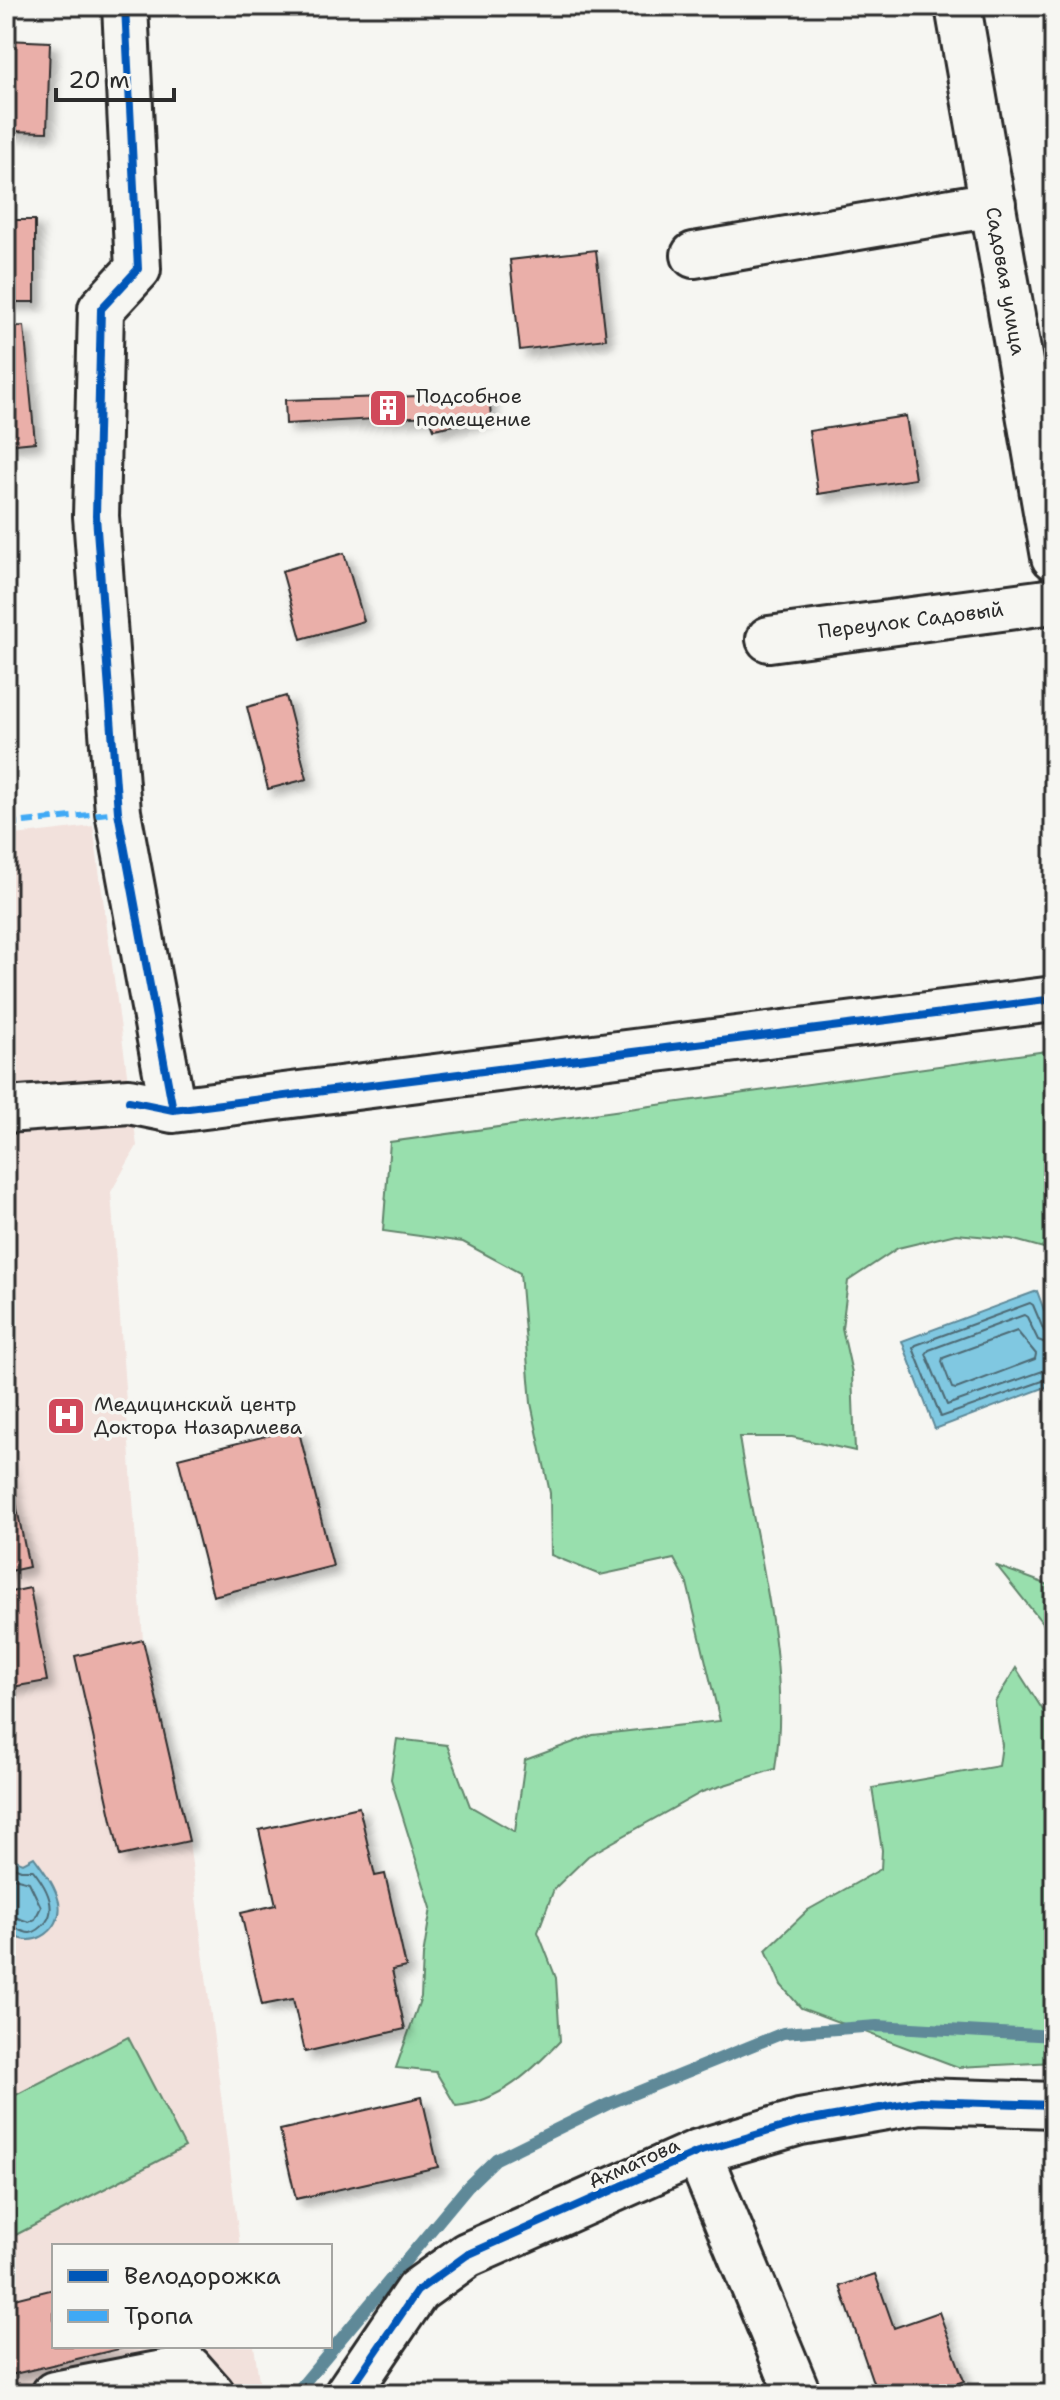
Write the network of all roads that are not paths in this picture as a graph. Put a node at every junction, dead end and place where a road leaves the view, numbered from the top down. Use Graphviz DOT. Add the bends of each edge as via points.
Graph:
graph roads {
  1 [pos="125,6"];
  2 [pos="958,6"];
  3 [pos="993,204"];
  4 [pos="694,255"];
  5 [pos="1054,557"];
  6 [pos="1054,601"];
  7 [pos="769,639"];
  8 [pos="1054,999"];
  9 [pos="6,1110"];
  10 [pos="173,1110"];
  11 [pos="1054,2105"];
  12 [pos="698,2152"];
  13 [pos="54,2394"];
  14 [pos="212,2394"];
  15 [pos="347,2394"];
  16 [pos="798,2394"];
  1 -- 10 [label="street" via="138,269 101,309 96,516 118,812"];
  2 -- 3 [label="street, Садовая улица"];
  3 -- 4 [label="street"];
  3 -- 5 [label="street, Садовая улица"];
  6 -- 7 [label="street, Переулок Садовый"];
  8 -- 10 [label="street"];
  9 -- 10 [label="street" via="129,1101"];
  11 -- 12 [label="street, Ахматова" via="920,2101 800,2122"];
  12 -- 15 [label="street, Ахматова" via="467,2255 417,2291"];
  12 -- 16 [label="street"];
  13 -- 14 [label="street" via="189,2368"];
}
